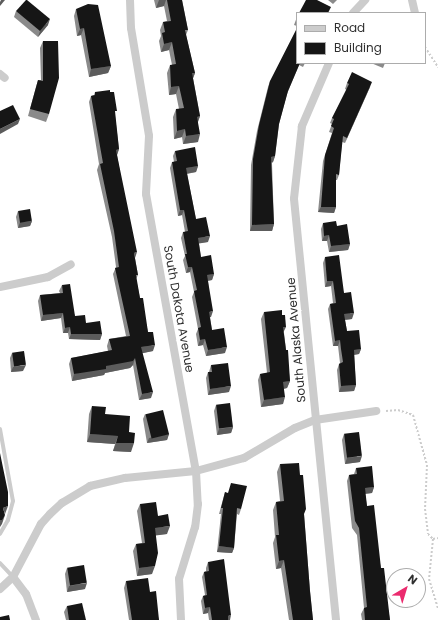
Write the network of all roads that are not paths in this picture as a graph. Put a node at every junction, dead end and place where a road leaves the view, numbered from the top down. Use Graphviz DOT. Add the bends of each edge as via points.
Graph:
graph roads {
  1 [pos="130,0"];
  2 [pos="365,0"];
  3 [pos="412,0"];
  4 [pos="354,12"];
  5 [pos="415,12"];
  6 [pos="329,64"];
  7 [pos="71,264"];
  8 [pos="0,288"];
  9 [pos="376,411"];
  10 [pos="315,420"];
  11 [pos="0,429"];
  12 [pos="196,471"];
  13 [pos="0,534"];
  14 [pos="0,563"];
  15 [pos="13,577"];
  16 [pos="0,589"];
  17 [pos="36,620"];
  18 [pos="181,620"];
  19 [pos="336,620"];
  1 -- 12 [label="street, South Dakota Avenue" via="131,28 149,136 146,194"];
  2 -- 4 [label="street"];
  3 -- 5 [label="street"];
  6 -- 10 [label="street, South Alaska Avenue" via="302,126 294,199"];
  7 -- 8 [label="street" via="48,276"];
  9 -- 10 [label="street"];
  10 -- 12 [label="street" via="295,428 244,458"];
  10 -- 19 [label="street, South Alaska Avenue"];
  11 -- 13 [label="lane" via="13,501 8,520"];
  12 -- 15 [label="street" via="105,481 77,492 62,502 41,524"];
  12 -- 18 [label="street, South Dakota Avenue" via="198,504 195,527 179,579"];
  14 -- 15 [label="lane"];
  15 -- 16 [label="street"];
  15 -- 17 [label="street" via="26,594"];
}
